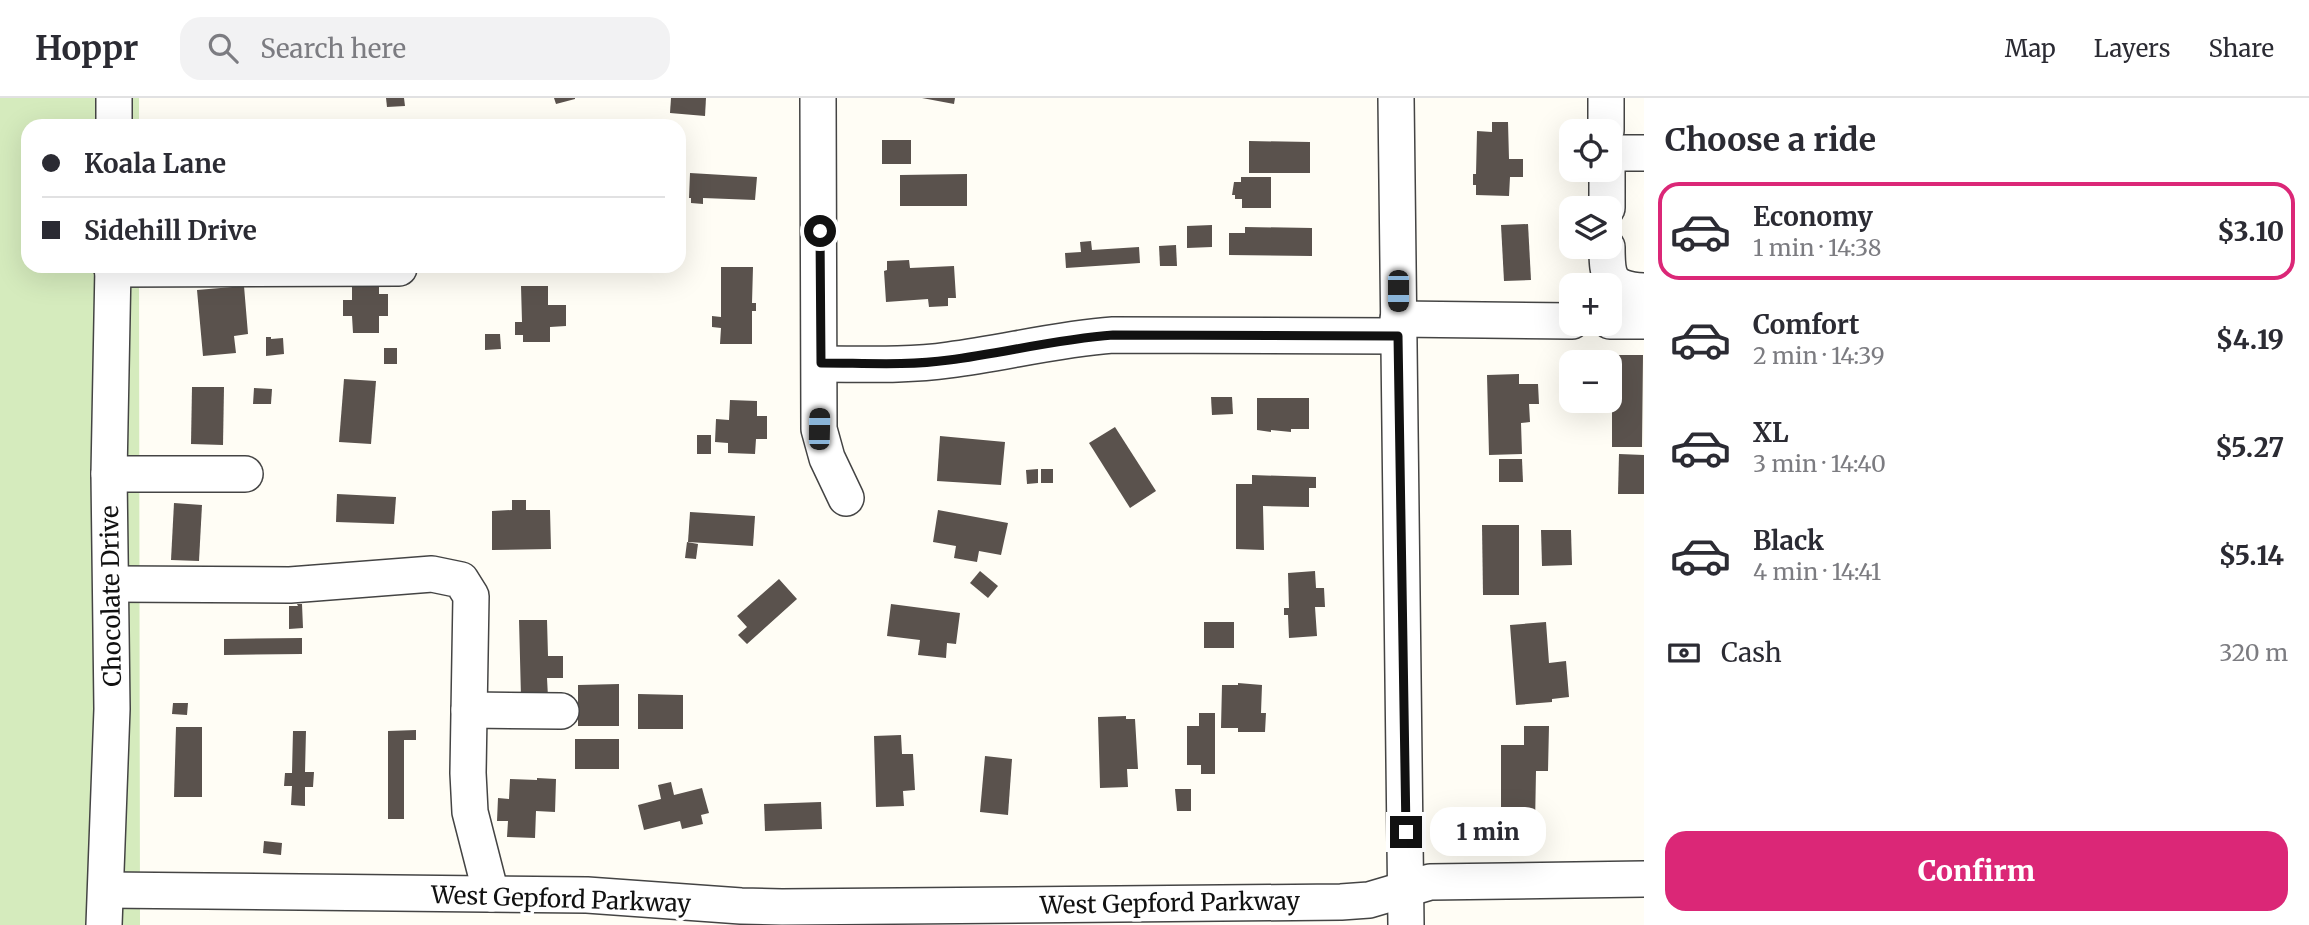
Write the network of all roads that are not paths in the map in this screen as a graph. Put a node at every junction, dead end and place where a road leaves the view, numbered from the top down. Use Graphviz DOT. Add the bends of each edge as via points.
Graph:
graph roads {
  1 [pos="114,98"];
  2 [pos="818,98"];
  3 [pos="1396,98"];
  4 [pos="1606,98"];
  5 [pos="114,119"];
  6 [pos="1606,119"];
  7 [pos="1622,152"];
  8 [pos="1644,153"];
  9 [pos="1607,259"];
  10 [pos="113,273"];
  11 [pos="1644,291"];
  12 [pos="1559,321"];
  13 [pos="1622,321"];
  14 [pos="1644,321"];
  15 [pos="1398,327"];
  16 [pos="821,363"];
  17 [pos="109,474"];
  18 [pos="246,474"];
  19 [pos="846,498"];
  20 [pos="111,584"];
  21 [pos="469,710"];
  22 [pos="561,711"];
  23 [pos="1644,880"];
  24 [pos="1407,887"];
  25 [pos="106,890"];
  26 [pos="491,894"];
  27 [pos="104,925"];
  28 [pos="1406,925"];
  1 -- 5 [label="street"];
  2 -- 16 [label="street"];
  3 -- 15 [label="street"];
  4 -- 6 [label="street"];
  7 -- 8 [label="street"];
  9 -- 11 [label="street" via="1609,277 1616,285"];
  10 -- 17 [label="street, Chocolate Drive"];
  12 -- 15 [label="street"];
  13 -- 14 [label="street"];
  15 -- 16 [label="street" via="1113,335 947,361"];
  15 -- 24 [label="street"];
  16 -- 19 [label="street" via="819,429"];
  17 -- 18 [label="street"];
  17 -- 20 [label="street, Chocolate Drive"];
  20 -- 21 [label="street" via="290,585 432,574 461,580 471,596"];
  20 -- 25 [label="street, Chocolate Drive"];
  21 -- 22 [label="street"];
  21 -- 26 [label="street" via="470,811"];
  23 -- 24 [label="street, West Gepford Parkway" via="1468,880"];
  24 -- 26 [label="street, West Gepford Parkway" via="1369,900 1341,902 796,907 624,896"];
  24 -- 28 [label="street"];
  25 -- 26 [label="street, West Gepford Parkway"];
  25 -- 27 [label="street, Chocolate Drive"];
}
